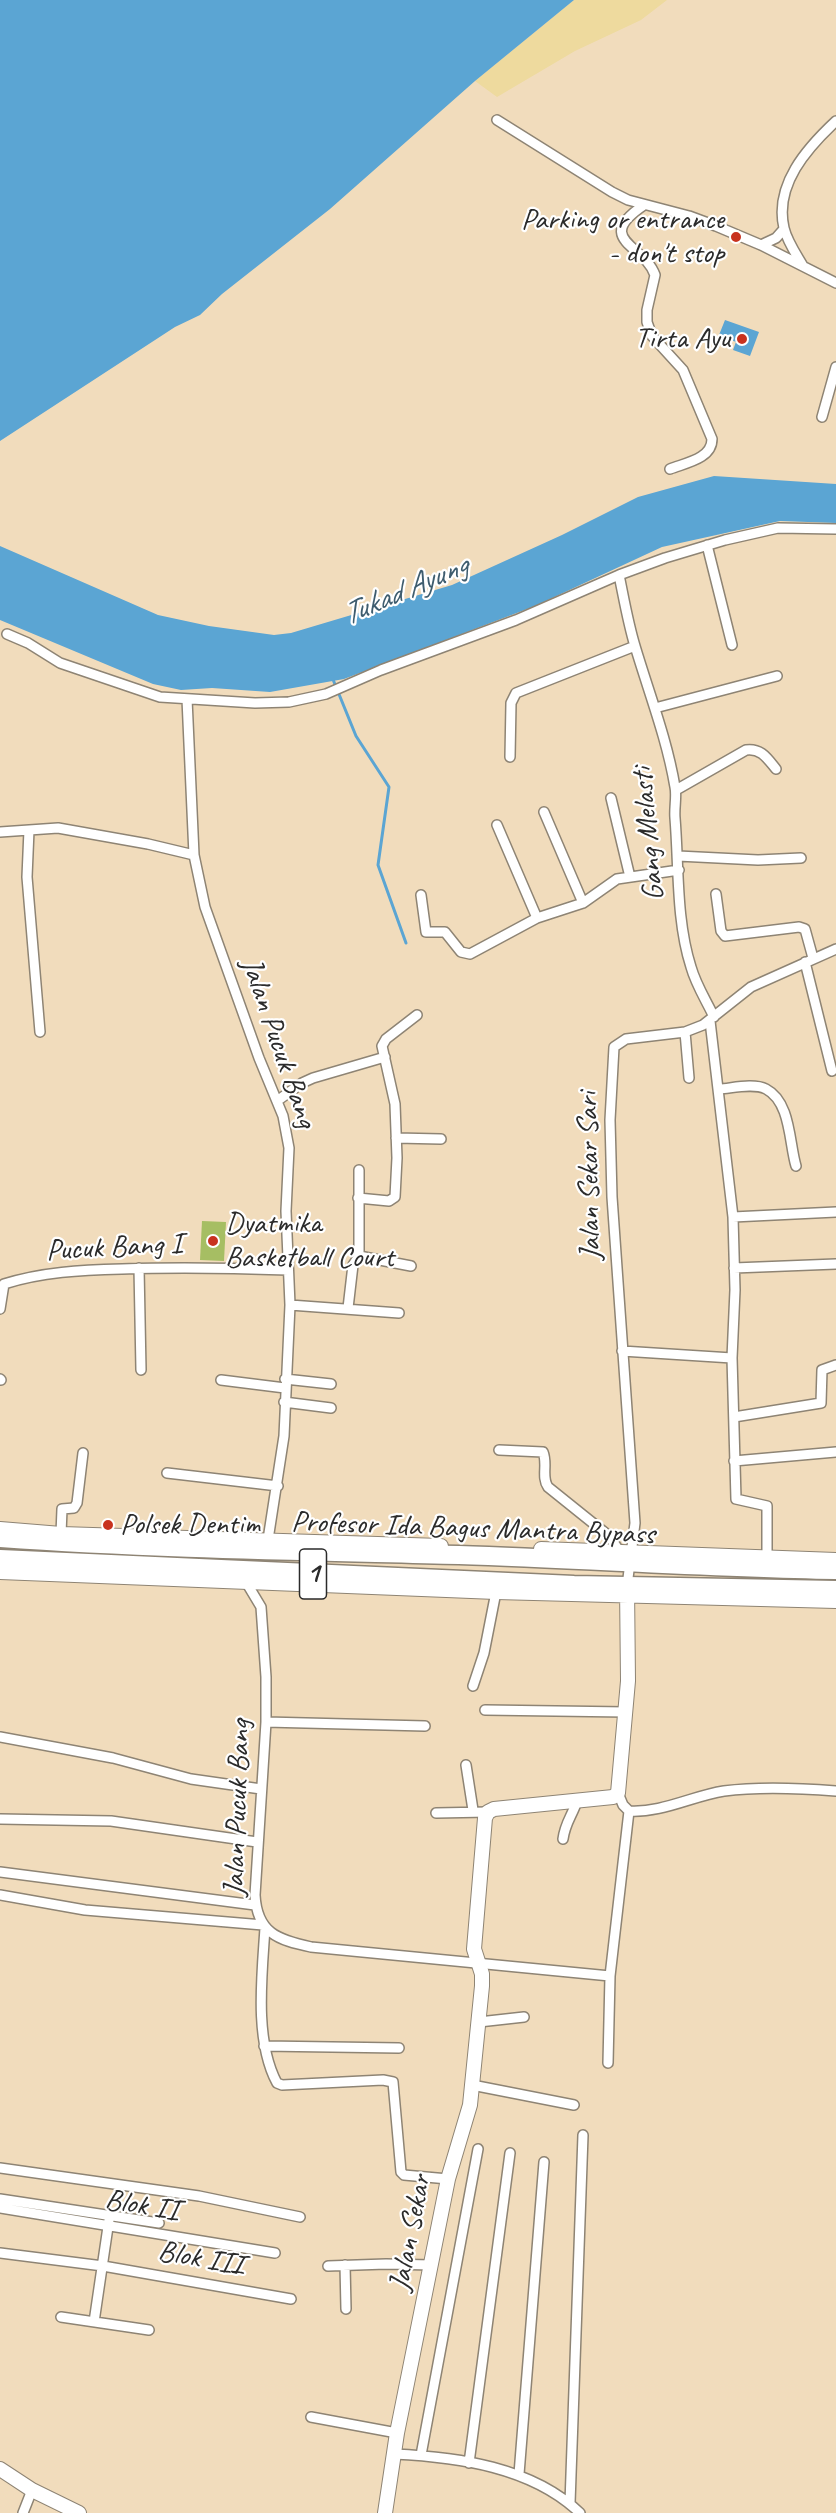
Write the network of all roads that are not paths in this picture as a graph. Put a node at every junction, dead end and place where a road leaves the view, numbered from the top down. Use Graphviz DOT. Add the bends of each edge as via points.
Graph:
graph roads {
  1 [pos="497,120"];
  2 [pos="836,121"];
  3 [pos="832,130"];
  4 [pos="644,205"];
  5 [pos="784,229"];
  6 [pos="761,245"];
  7 [pos="803,266"];
  8 [pos="836,283"];
  9 [pos="836,368"];
  10 [pos="822,417"];
  11 [pos="670,469"];
  12 [pos="836,529"];
  13 [pos="707,545"];
  14 [pos="619,575"];
  15 [pos="6,634"];
  16 [pos="732,645"];
  17 [pos="635,646"];
  18 [pos="777,676"];
  19 [pos="187,699"];
  20 [pos="655,708"];
  21 [pos="510,757"];
  22 [pos="776,769"];
  23 [pos="676,790"];
  24 [pos="611,798"];
  25 [pos="544,812"];
  26 [pos="497,825"];
  27 [pos="29,830"];
  28 [pos="0,832"];
  29 [pos="194,855"];
  30 [pos="678,856"];
  31 [pos="801,858"];
  32 [pos="679,870"];
  33 [pos="630,877"];
  34 [pos="716,894"];
  35 [pos="421,895"];
  36 [pos="583,903"];
  37 [pos="537,918"];
  38 [pos="836,950"];
  39 [pos="809,960"];
  40 [pos="417,1015"];
  41 [pos="712,1019"];
  42 [pos="40,1032"];
  43 [pos="685,1032"];
  44 [pos="385,1057"];
  45 [pos="832,1071"];
  46 [pos="689,1078"];
  47 [pos="720,1089"];
  48 [pos="277,1101"];
  49 [pos="396,1138"];
  50 [pos="441,1139"];
  51 [pos="796,1166"];
  52 [pos="359,1170"];
  53 [pos="358,1198"];
  54 [pos="836,1212"];
  55 [pos="733,1217"];
  56 [pos="359,1256"];
  57 [pos="836,1264"];
  58 [pos="411,1266"];
  59 [pos="140,1268"];
  60 [pos="734,1268"];
  61 [pos="288,1270"];
  62 [pos="1,1282"];
  63 [pos="290,1305"];
  64 [pos="348,1308"];
  65 [pos="0,1309"];
  66 [pos="399,1313"];
  67 [pos="622,1351"];
  68 [pos="732,1358"];
  69 [pos="836,1365"];
  70 [pos="141,1370"];
  71 [pos="221,1380"];
  72 [pos="285,1384"];
  73 [pos="331,1384"];
  74 [pos="284,1402"];
  75 [pos="332,1408"];
  76 [pos="734,1418"];
  77 [pos="499,1450"];
  78 [pos="836,1452"];
  79 [pos="83,1453"];
  80 [pos="734,1461"];
  81 [pos="167,1473"];
  82 [pos="278,1486"];
  83 [pos="0,1528"];
  84 [pos="61,1534"];
  85 [pos="0,1538"];
  86 [pos="268,1545"];
  87 [pos="151,1546"];
  88 [pos="626,1556"];
  89 [pos="767,1557"];
  90 [pos="0,1559"];
  91 [pos="836,1560"];
  92 [pos="153,1567"];
  93 [pos="836,1570"];
  94 [pos="0,1572"];
  95 [pos="246,1582"];
  96 [pos="367,1582"];
  97 [pos="836,1590"];
  98 [pos="627,1591"];
  99 [pos="496,1592"];
  100 [pos="836,1601"];
  101 [pos="473,1686"];
  102 [pos="486,1710"];
  103 [pos="626,1712"];
  104 [pos="266,1722"];
  105 [pos="425,1726"];
  106 [pos="0,1737"];
  107 [pos="466,1765"];
  108 [pos="261,1789"];
  109 [pos="836,1791"];
  110 [pos="618,1794"];
  111 [pos="577,1801"];
  112 [pos="474,1810"];
  113 [pos="629,1811"];
  114 [pos="488,1812"];
  115 [pos="436,1813"];
  116 [pos="0,1819"];
  117 [pos="563,1839"];
  118 [pos="257,1842"];
  119 [pos="0,1872"];
  120 [pos="0,1894"];
  121 [pos="255,1905"];
  122 [pos="264,1927"];
  123 [pos="478,1964"];
  124 [pos="610,1977"];
  125 [pos="524,2017"];
  126 [pos="479,2022"];
  127 [pos="264,2046"];
  128 [pos="399,2048"];
  129 [pos="608,2062"];
  130 [pos="472,2085"];
  131 [pos="574,2105"];
  132 [pos="583,2135"];
  133 [pos="478,2149"];
  134 [pos="510,2153"];
  135 [pos="544,2162"];
  136 [pos="0,2168"];
  137 [pos="448,2179"];
  138 [pos="0,2199"];
  139 [pos="0,2208"];
  140 [pos="300,2217"];
  141 [pos="109,2220"];
  142 [pos="159,2223"];
  143 [pos="0,2253"];
  144 [pos="275,2253"];
  145 [pos="345,2265"];
  146 [pos="432,2265"];
  147 [pos="103,2266"];
  148 [pos="328,2266"];
  149 [pos="291,2299"];
  150 [pos="346,2309"];
  151 [pos="61,2317"];
  152 [pos="94,2322"];
  153 [pos="149,2330"];
  154 [pos="311,2416"];
  155 [pos="398,2433"];
  156 [pos="394,2454"];
  157 [pos="421,2455"];
  158 [pos="469,2463"];
  159 [pos="0,2469"];
  160 [pos="519,2474"];
  161 [pos="32,2490"];
  162 [pos="570,2503"];
  163 [pos="23,2513"];
  164 [pos="79,2513"];
  165 [pos="385,2513"];
  166 [pos="580,2513"];
  1 -- 4 [label="street" via="612,192"];
  2 -- 3 [label="street"];
  3 -- 5 [label="street" via="807,150 791,176 784,203"];
  4 -- 6 [label="street" via="689,216"];
  4 -- 11 [label="street" via="630,214 622,235 655,275 647,322 658,345 683,370 712,440 704,455"];
  5 -- 6 [label="street"];
  5 -- 7 [label="street"];
  6 -- 7 [label="street"];
  7 -- 8 [label="street"];
  9 -- 10 [label="street"];
  12 -- 13 [label="street" via="778,528"];
  13 -- 14 [label="street"];
  13 -- 16 [label="street"];
  14 -- 17 [label="street, Gang Melasti"];
  14 -- 19 [label="street" via="499,627 326,694 268,703"];
  15 -- 19 [label="street" via="60,663 160,697"];
  17 -- 20 [label="street, Gang Melasti"];
  17 -- 21 [label="street" via="516,693 511,703"];
  18 -- 20 [label="street"];
  19 -- 29 [label="street, Jalan Pucuk Bang"];
  20 -- 23 [label="street, Gang Melasti"];
  22 -- 23 [label="street" via="765,755 746,750"];
  23 -- 30 [label="street, Gang Melasti"];
  24 -- 33 [label="street"];
  25 -- 36 [label="street"];
  26 -- 37 [label="street"];
  27 -- 28 [label="street"];
  27 -- 29 [label="street" via="58,828"];
  27 -- 42 [label="street" via="27,877"];
  29 -- 48 [label="street, Jalan Pucuk Bang" via="205,907"];
  30 -- 31 [label="street"];
  30 -- 32 [label="street, Gang Melasti"];
  32 -- 33 [label="street"];
  32 -- 41 [label="street, Gang Melasti" via="680,914 691,967"];
  33 -- 36 [label="street" via="617,879"];
  34 -- 39 [label="street" via="725,936 799,927 805,929"];
  35 -- 37 [label="street" via="426,932 445,932 466,954"];
  36 -- 37 [label="street"];
  38 -- 39 [label="street, Jalan Sekar Sari"];
  39 -- 41 [label="street, Jalan Sekar Sari" via="751,987"];
  39 -- 45 [label="street"];
  40 -- 44 [label="street" via="386,1039 382,1046"];
  41 -- 43 [label="street, Jalan Sekar Sari"];
  41 -- 47 [label="street, Gang Melasti"];
  43 -- 46 [label="street"];
  43 -- 67 [label="street, Jalan Sekar Sari" via="626,1039 614,1047 612,1054 612,1197"];
  44 -- 48 [label="street" via="307,1081"];
  44 -- 49 [label="street" via="395,1104"];
  47 -- 51 [label="street" via="755,1087 774,1095 784,1111"];
  47 -- 55 [label="street, Gang Melasti"];
  48 -- 61 [label="street, Jalan Pucuk Bang" via="289,1148"];
  49 -- 50 [label="street"];
  49 -- 53 [label="street" via="395,1197 388,1201"];
  52 -- 53 [label="street"];
  53 -- 56 [label="street"];
  54 -- 55 [label="street"];
  55 -- 60 [label="street, Gang Melasti"];
  56 -- 58 [label="street"];
  56 -- 64 [label="street" via="353,1265"];
  57 -- 60 [label="street"];
  59 -- 61 [label="street, Pucuk Bang I"];
  59 -- 62 [label="street, Pucuk Bang I" via="51,1273"];
  59 -- 70 [label="street"];
  60 -- 68 [label="street, Gang Melasti"];
  61 -- 63 [label="street, Jalan Pucuk Bang"];
  62 -- 65 [label="street, Pucuk Bang I"];
  63 -- 64 [label="street"];
  63 -- 72 [label="street, Jalan Pucuk Bang"];
  64 -- 66 [label="street"];
  67 -- 68 [label="street"];
  67 -- 88 [label="street, Jalan Sekar Sari" via="635,1523"];
  68 -- 76 [label="street, Gang Melasti"];
  69 -- 76 [label="street" via="822,1370 821,1403"];
  71 -- 72 [label="street"];
  72 -- 73 [label="street"];
  72 -- 74 [label="street, Jalan Pucuk Bang"];
  74 -- 75 [label="street"];
  74 -- 82 [label="street, Jalan Pucuk Bang"];
  76 -- 80 [label="street, Gang Melasti"];
  77 -- 88 [label="street" via="543,1452 548,1487 609,1536"];
  78 -- 80 [label="street"];
  79 -- 84 [label="street" via="77,1503 74,1508 62,1509"];
  80 -- 89 [label="street, Gang Melasti" via="736,1500 767,1506"];
  81 -- 82 [label="street"];
  82 -- 86 [label="street, Jalan Pucuk Bang"];
  83 -- 84 [label="street"];
  84 -- 86 [label="street"];
  85 -- 87 [label="highway, Profesor Ida Bagus Mantra Bypass / 1"];
  86 -- 87 [label="highway, Profesor Ida Bagus Mantra Bypass / 1"];
  86 -- 88 [label="highway, Profesor Ida Bagus Mantra Bypass / 1"];
  87 -- 92 [label="highway"];
  88 -- 89 [label="street"];
  88 -- 93 [label="highway, Profesor Ida Bagus Mantra Bypass / 1"];
  88 -- 98 [label="street, Jalan Sekar Sari"];
  89 -- 91 [label="street"];
  90 -- 92 [label="highway, Profesor Ida Bagus Mantra Bypass / 1"];
  92 -- 96 [label="highway, Profesor Ida Bagus Mantra Bypass / 1"];
  94 -- 95 [label="street"];
  95 -- 96 [label="street"];
  95 -- 104 [label="street, Jalan Pucuk Bang" via="261,1607"];
  96 -- 98 [label="highway, Profesor Ida Bagus Mantra Bypass / 1"];
  96 -- 99 [label="street"];
  97 -- 98 [label="highway, Profesor Ida Bagus Mantra Bypass / 1"];
  98 -- 99 [label="street"];
  98 -- 100 [label="street"];
  98 -- 103 [label="street"];
  99 -- 101 [label="street"];
  102 -- 103 [label="street"];
  103 -- 110 [label="street"];
  104 -- 105 [label="street"];
  104 -- 108 [label="street, Jalan Pucuk Bang"];
  106 -- 108 [label="street" via="113,1758 191,1779"];
  107 -- 112 [label="street"];
  108 -- 118 [label="street, Jalan Pucuk Bang"];
  109 -- 113 [label="street" via="722,1791 650,1810"];
  110 -- 111 [label="street"];
  110 -- 113 [label="street"];
  111 -- 114 [label="street"];
  111 -- 117 [label="street" via="565,1824"];
  112 -- 114 [label="street"];
  112 -- 115 [label="street"];
  113 -- 124 [label="street"];
  114 -- 123 [label="street, Jalan Sekar" via="475,1934"];
  116 -- 118 [label="street" via="111,1821"];
  118 -- 121 [label="street, Jalan Pucuk Bang"];
  119 -- 121 [label="street"];
  120 -- 122 [label="street" via="85,1910"];
  121 -- 122 [label="street, Jalan Pucuk Bang"];
  122 -- 123 [label="street, Jalan Pucuk Bang" via="280,1939 311,1947"];
  122 -- 127 [label="street"];
  123 -- 124 [label="street"];
  123 -- 126 [label="street, Jalan Sekar" via="483,1980"];
  124 -- 129 [label="street"];
  125 -- 126 [label="street"];
  126 -- 130 [label="street, Jalan Sekar"];
  127 -- 128 [label="street"];
  127 -- 137 [label="street" via="279,2085 393,2082 401,2172"];
  130 -- 131 [label="street"];
  130 -- 137 [label="street, Jalan Sekar" via="470,2105"];
  132 -- 162 [label="street"];
  133 -- 157 [label="street"];
  134 -- 158 [label="street"];
  135 -- 160 [label="street"];
  136 -- 140 [label="street" via="199,2196"];
  137 -- 146 [label="street, Jalan Sekar"];
  138 -- 141 [label="street"];
  139 -- 141 [label="street, Blok II"];
  141 -- 142 [label="street"];
  141 -- 144 [label="street, Blok II"];
  141 -- 147 [label="street"];
  143 -- 147 [label="street, Blok III"];
  145 -- 146 [label="street"];
  145 -- 148 [label="street"];
  145 -- 150 [label="street"];
  146 -- 155 [label="street, Jalan Sekar"];
  147 -- 149 [label="street, Blok III"];
  147 -- 152 [label="street"];
  151 -- 152 [label="street"];
  152 -- 153 [label="street"];
  154 -- 155 [label="street"];
  155 -- 156 [label="street, Jalan Sekar"];
  156 -- 157 [label="street"];
  156 -- 165 [label="street, Jalan Sekar"];
  157 -- 158 [label="street"];
  158 -- 160 [label="street"];
  159 -- 161 [label="street"];
  160 -- 162 [label="street"];
  161 -- 163 [label="street"];
  161 -- 164 [label="street"];
  162 -- 166 [label="street"];
}
